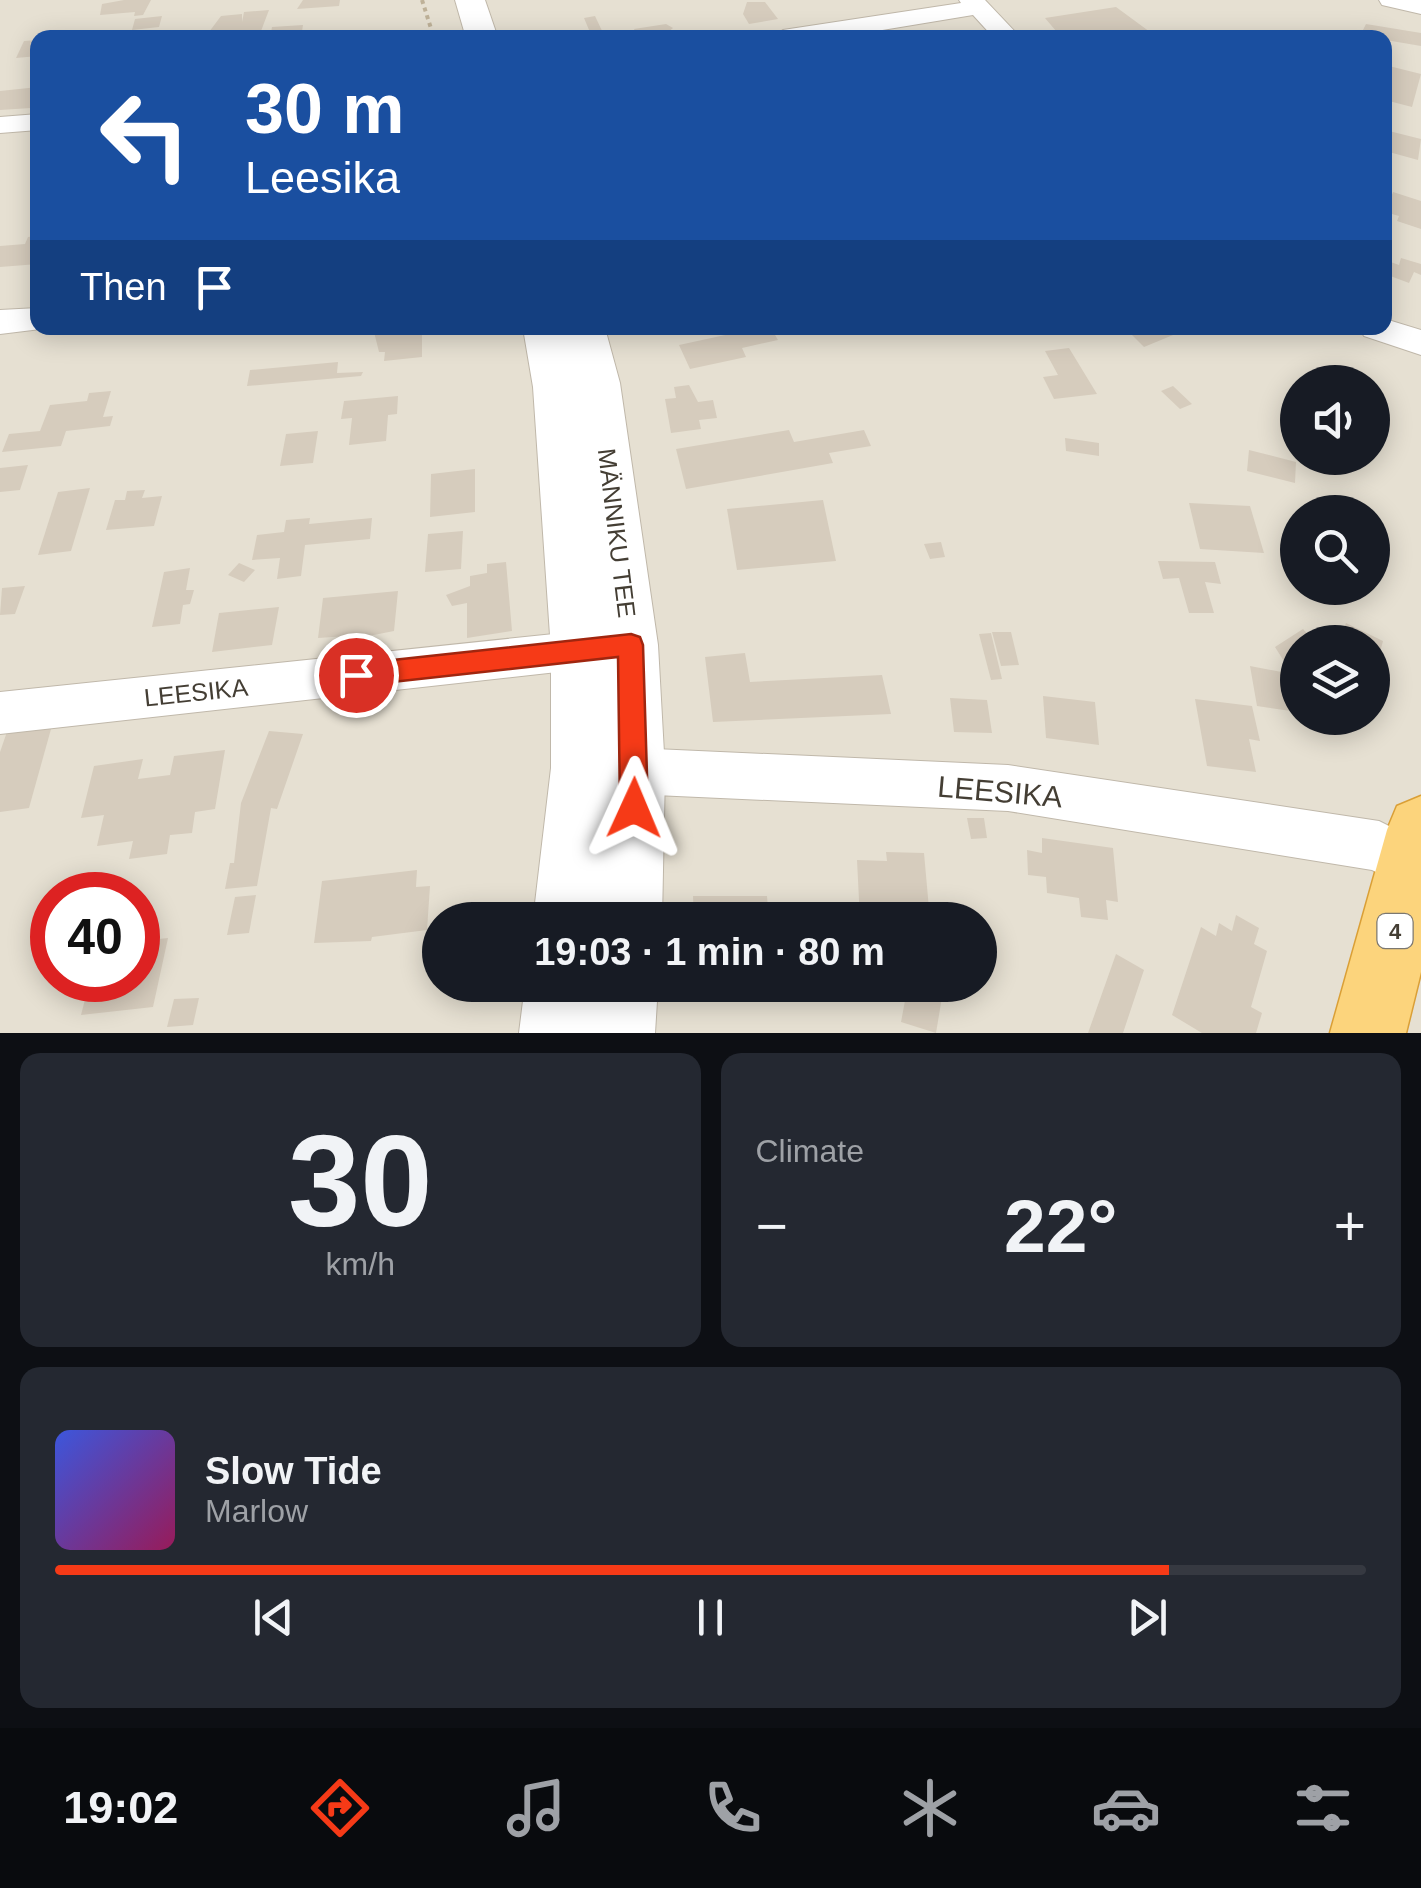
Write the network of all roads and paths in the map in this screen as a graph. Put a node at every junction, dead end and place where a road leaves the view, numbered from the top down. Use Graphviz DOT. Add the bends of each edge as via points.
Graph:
graph roads {
  1 [pos="1390,0"];
  2 [pos="445,2"];
  3 [pos="975,4"];
  4 [pos="1421,7"];
  5 [pos="436,30"];
  6 [pos="450,30"];
  7 [pos="474,30"];
  8 [pos="828,30"];
  9 [pos="1001,30"];
  10 [pos="30,123"];
  11 [pos="0,125"];
  12 [pos="30,320"];
  13 [pos="0,322"];
  14 [pos="1392,333"];
  15 [pos="545,335"];
  16 [pos="586,335"];
  17 [pos="1421,343"];
  18 [pos="605,647"];
  19 [pos="0,713"];
  20 [pos="608,770"];
  21 [pos="1414,872"];
  22 [pos="571,902"];
  23 [pos="626,902"];
  24 [pos="557,1002"];
  25 [pos="623,1002"];
  26 [pos="554,1033"];
  27 [pos="620,1033"];
  28 [pos="1368,1033"];
  1 -- 4 [label="street"];
  2 -- 5 [label="path"];
  2 -- 6 [label="street"];
  2 -- 7 [label="street"];
  3 -- 8 [label="street"];
  3 -- 9 [label="street"];
  10 -- 11 [label="street"];
  12 -- 13 [label="street"];
  14 -- 17 [label="street"];
  15 -- 18 [label="street, MÄNNIKU TEE"];
  16 -- 18 [label="street, MÄNNIKU TEE" via="598,383"];
  18 -- 19 [label="street, LEESIKA"];
  18 -- 20 [label="street, MÄNNIKU TEE"];
  20 -- 21 [label="street, LEESIKA" via="1008,788 1379,846"];
  20 -- 22 [label="street, MÄNNIKU TEE"];
  20 -- 23 [label="street, MÄNNIKU TEE"];
  21 -- 28 [label="highway, 4"];
  24 -- 26 [label="street"];
  25 -- 27 [label="street"];
}
